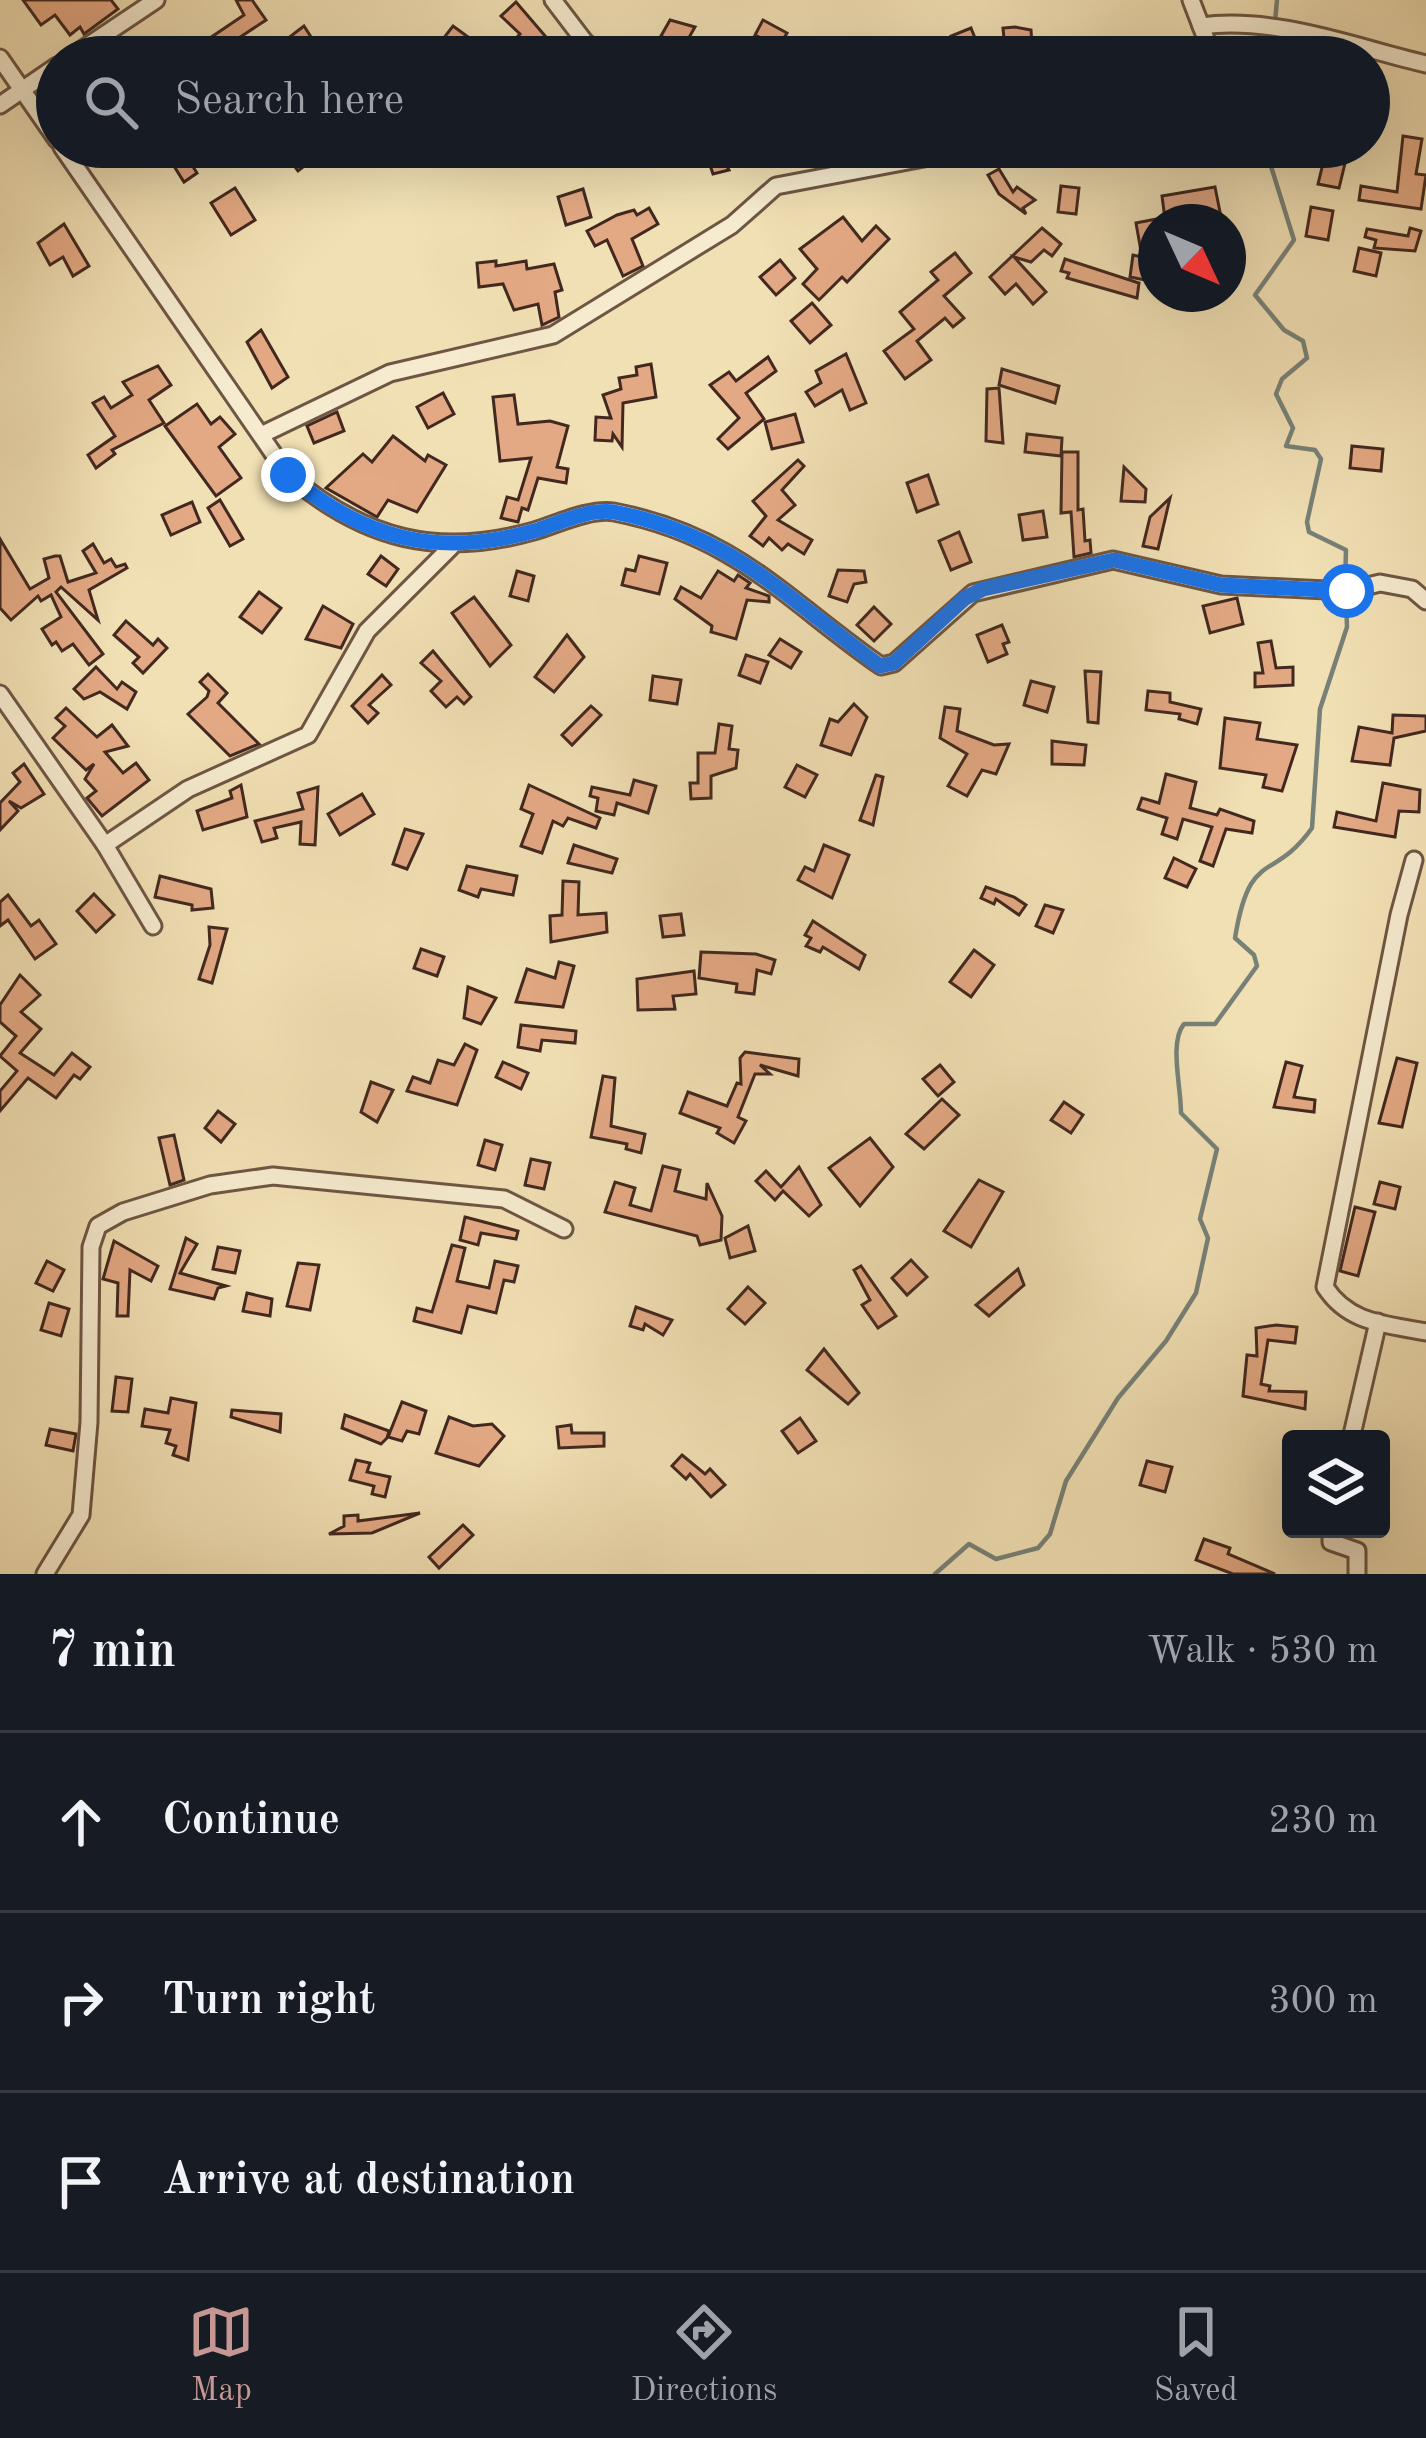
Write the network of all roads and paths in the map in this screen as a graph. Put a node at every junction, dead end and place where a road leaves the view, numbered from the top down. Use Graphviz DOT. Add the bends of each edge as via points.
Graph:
graph roads {
  1 [pos="156,0"];
  2 [pos="553,0"];
  3 [pos="1192,0"];
  4 [pos="1201,26"];
  5 [pos="102,36"];
  6 [pos="580,36"];
  7 [pos="1205,36"];
  8 [pos="1308,36"];
  9 [pos="1390,55"];
  10 [pos="0,58"];
  11 [pos="1426,64"];
  12 [pos="36,80"];
  13 [pos="22,89"];
  14 [pos="0,105"];
  15 [pos="36,109"];
  16 [pos="76,168"];
  17 [pos="871,168"];
  18 [pos="261,436"];
  19 [pos="451,547"];
  20 [pos="1426,601"];
  21 [pos="0,694"];
  22 [pos="105,845"];
  23 [pos="1414,860"];
  24 [pos="152,926"];
  25 [pos="564,1228"];
  26 [pos="1378,1322"];
  27 [pos="1426,1332"];
  28 [pos="1353,1430"];
  29 [pos="1331,1538"];
  30 [pos="45,1574"];
  31 [pos="1357,1574"];
  1 -- 5 [label="street"];
  2 -- 6 [label="street"];
  3 -- 4 [label="street"];
  4 -- 7 [label="street"];
  4 -- 8 [label="street"];
  9 -- 11 [label="street"];
  10 -- 13 [label="street"];
  12 -- 13 [label="street"];
  13 -- 14 [label="street"];
  13 -- 15 [label="street"];
  16 -- 18 [label="street"];
  17 -- 18 [label="street" via="776,186 732,225 553,335 390,373"];
  18 -- 19 [label="street" via="309,493 391,535"];
  19 -- 20 [label="street" via="612,512 735,554 880,666 983,589 1114,560 1221,585 1347,591 1380,583 1412,589"];
  19 -- 22 [label="street" via="367,631 308,735 188,788"];
  21 -- 22 [label="street"];
  22 -- 24 [label="street"];
  23 -- 26 [label="street" via="1325,1287 1338,1307"];
  25 -- 30 [label="street" via="504,1199 273,1176 194,1189 98,1226 81,1515"];
  26 -- 27 [label="street"];
  26 -- 28 [label="street"];
  29 -- 31 [label="street" via="1357,1551"];
}
